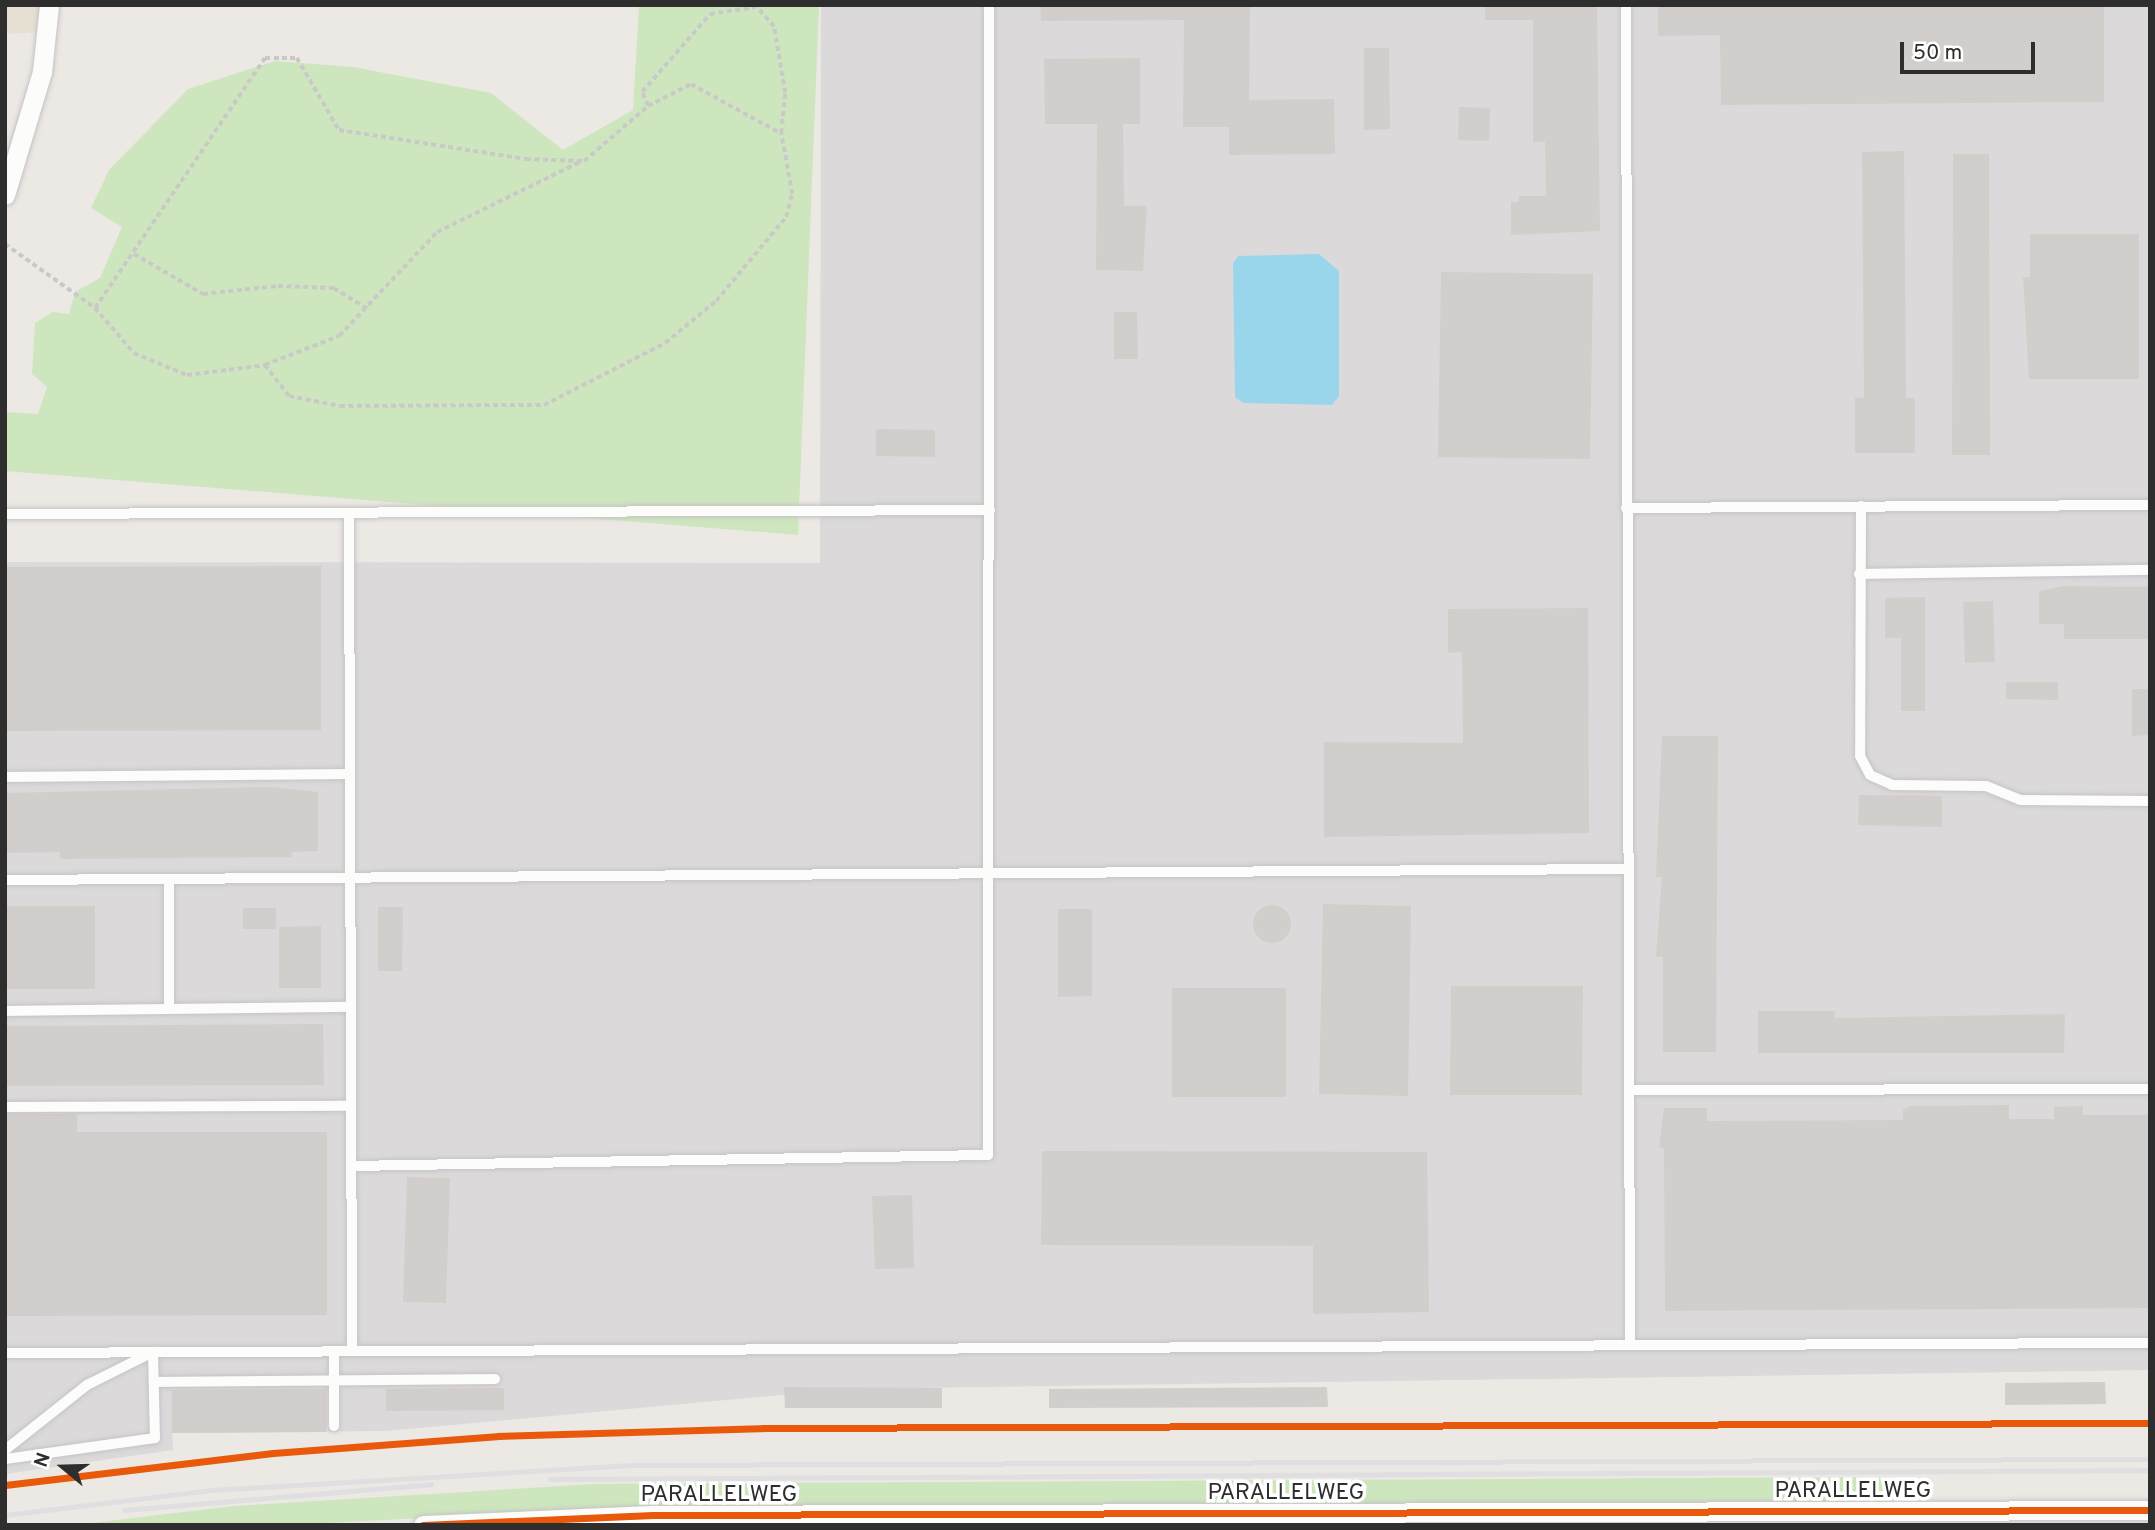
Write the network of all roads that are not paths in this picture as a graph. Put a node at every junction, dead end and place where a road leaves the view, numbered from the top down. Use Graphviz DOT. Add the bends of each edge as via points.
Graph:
graph roads {
  1 [pos="49,5"];
  2 [pos="989,5"];
  3 [pos="1626,5"];
  4 [pos="5,195"];
  5 [pos="2150,505"];
  6 [pos="1861,506"];
  7 [pos="1626,508"];
  8 [pos="990,510"];
  9 [pos="349,513"];
  10 [pos="5,514"];
  11 [pos="2150,570"];
  12 [pos="1859,574"];
  13 [pos="348,774"];
  14 [pos="5,776"];
  15 [pos="2150,801"];
  16 [pos="989,869"];
  17 [pos="1628,869"];
  18 [pos="349,878"];
  19 [pos="169,879"];
  20 [pos="5,880"];
  21 [pos="349,1007"];
  22 [pos="169,1009"];
  23 [pos="5,1012"];
  24 [pos="2150,1089"];
  25 [pos="1629,1090"];
  26 [pos="350,1106"];
  27 [pos="5,1107"];
  28 [pos="351,1166"];
  29 [pos="1630,1343"];
  30 [pos="2150,1343"];
  31 [pos="334,1351"];
  32 [pos="352,1351"];
  33 [pos="153,1352"];
  34 [pos="5,1353"];
  35 [pos="495,1379"];
  36 [pos="334,1381"];
  37 [pos="154,1382"];
  38 [pos="334,1426"];
  39 [pos="5,1450"];
  40 [pos="5,1459"];
  41 [pos="2150,1510"];
  42 [pos="547,1521"];
  43 [pos="423,1525"];
  1 -- 4 [label="street" via="41,72"];
  2 -- 8 [label="lane"];
  3 -- 7 [label="lane"];
  5 -- 6 [label="lane"];
  6 -- 7 [label="lane"];
  6 -- 12 [label="lane"];
  7 -- 17 [label="lane"];
  8 -- 9 [label="lane"];
  8 -- 16 [label="lane"];
  9 -- 10 [label="lane"];
  9 -- 13 [label="lane"];
  11 -- 12 [label="lane"];
  12 -- 15 [label="lane" via="1860,756 1870,775 1892,785 1986,786 2020,800"];
  13 -- 14 [label="lane"];
  13 -- 18 [label="lane"];
  16 -- 17 [label="lane"];
  16 -- 18 [label="lane"];
  16 -- 28 [label="lane" via="988,1155"];
  17 -- 25 [label="lane"];
  18 -- 19 [label="lane"];
  18 -- 21 [label="lane"];
  19 -- 20 [label="lane"];
  19 -- 22 [label="lane"];
  21 -- 22 [label="lane"];
  21 -- 26 [label="lane"];
  22 -- 23 [label="lane"];
  24 -- 25 [label="lane"];
  25 -- 29 [label="lane"];
  26 -- 27 [label="lane"];
  26 -- 28 [label="lane"];
  28 -- 32 [label="lane"];
  29 -- 30 [label="lane"];
  29 -- 32 [label="lane"];
  31 -- 32 [label="lane"];
  31 -- 33 [label="lane"];
  31 -- 36 [label="lane"];
  33 -- 34 [label="lane"];
  33 -- 37 [label="lane"];
  33 -- 39 [label="lane" via="87,1385"];
  35 -- 36 [label="lane"];
  36 -- 37 [label="lane"];
  36 -- 38 [label="lane"];
  37 -- 40 [label="lane" via="155,1437"];
  41 -- 42 [label="street, PARALLELWEG"];
  42 -- 43 [label="street, PARALLELWEG"];
}
